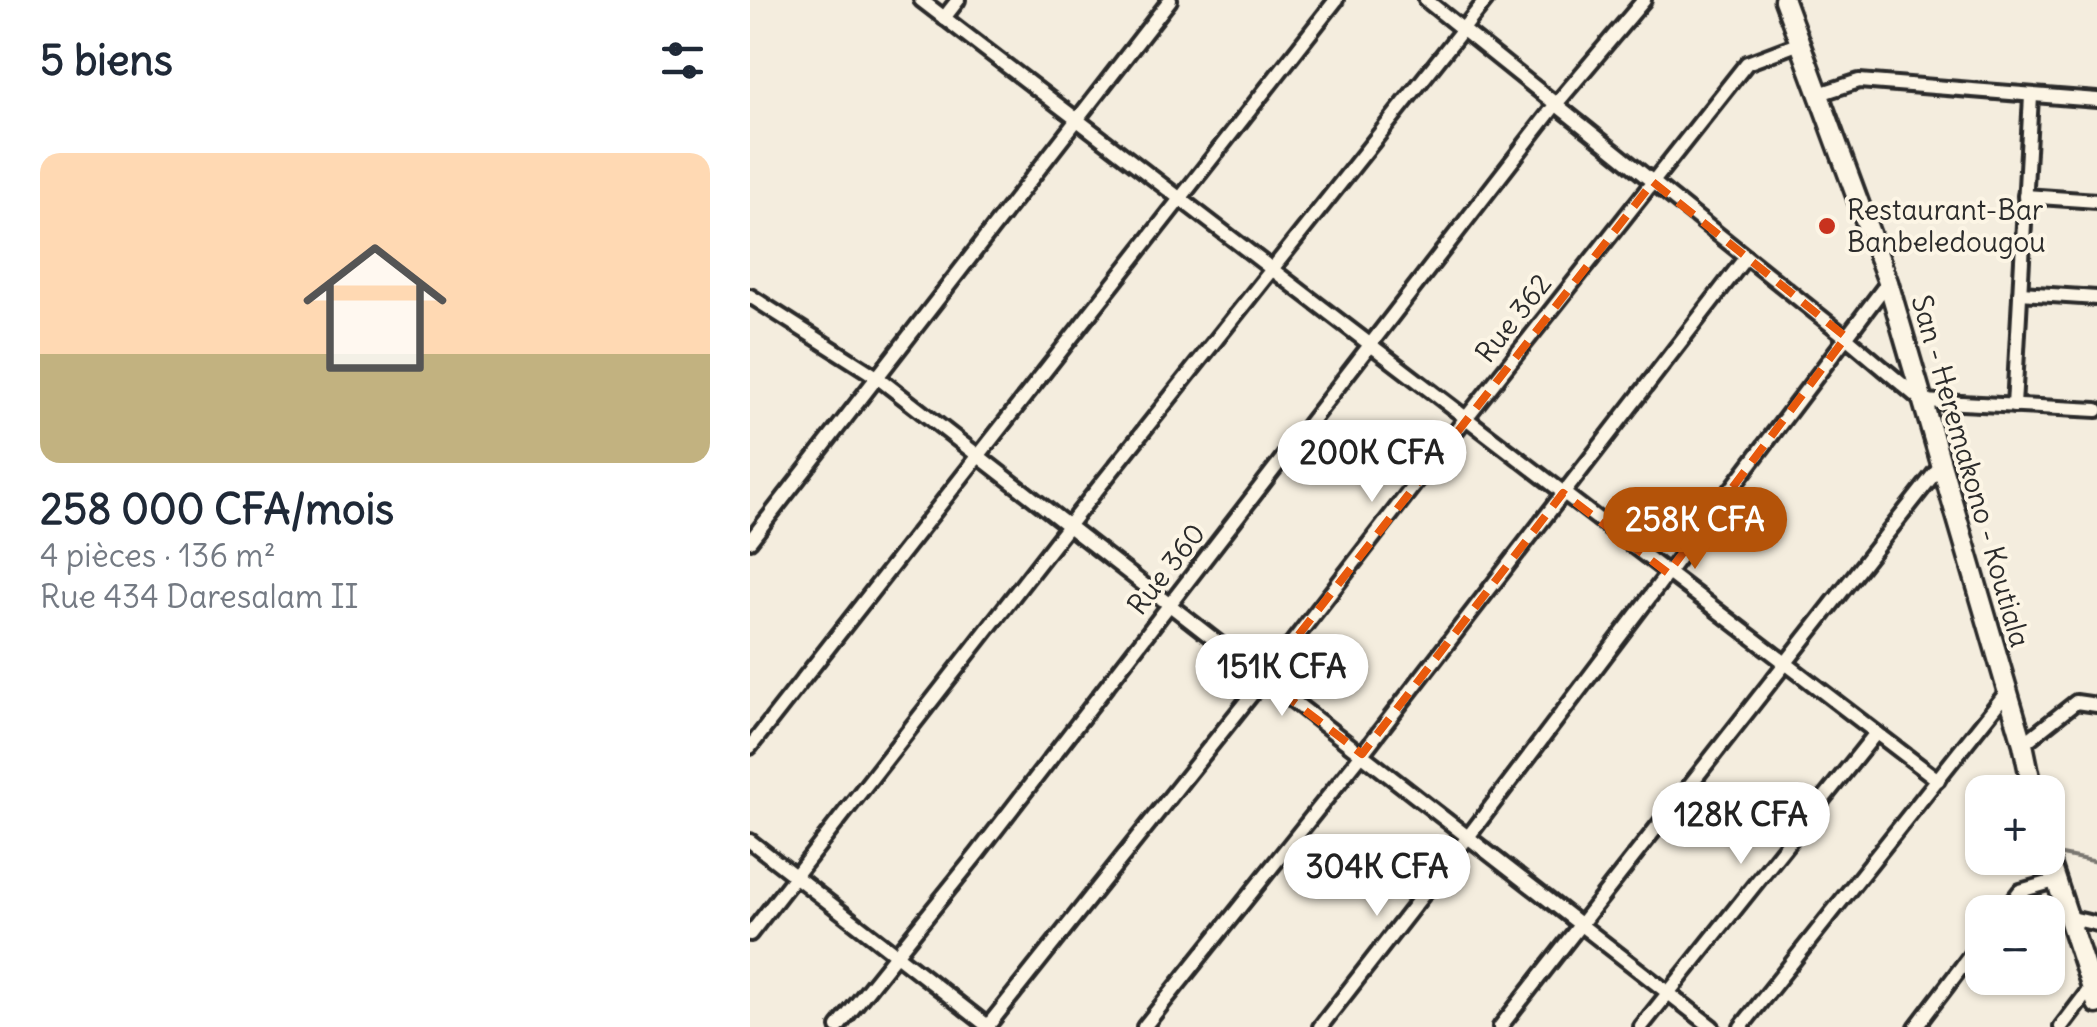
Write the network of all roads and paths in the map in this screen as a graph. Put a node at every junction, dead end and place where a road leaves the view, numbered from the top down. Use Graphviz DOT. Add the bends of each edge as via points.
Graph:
graph roads {
  1 [pos="921,0"];
  2 [pos="958,0"];
  3 [pos="1170,0"];
  4 [pos="1336,0"];
  5 [pos="1426,0"];
  6 [pos="1486,0"];
  7 [pos="1644,0"];
  8 [pos="1784,0"];
  9 [pos="944,18"];
  10 [pos="1462,29"];
  11 [pos="1800,42"];
  12 [pos="1819,94"];
  13 [pos="2031,96"];
  14 [pos="2097,100"];
  15 [pos="1556,104"];
  16 [pos="1078,120"];
  17 [pos="1653,182"];
  18 [pos="2025,196"];
  19 [pos="1180,199"];
  20 [pos="2097,201"];
  21 [pos="1746,257"];
  22 [pos="1272,270"];
  23 [pos="1888,282"];
  24 [pos="2020,293"];
  25 [pos="750,296"];
  26 [pos="2097,298"];
  27 [pos="1846,337"];
  28 [pos="1370,345"];
  29 [pos="877,377"];
  30 [pos="1922,400"];
  31 [pos="2014,406"];
  32 [pos="2097,410"];
  33 [pos="1466,418"];
  34 [pos="977,455"];
  35 [pos="1941,465"];
  36 [pos="1564,493"];
  37 [pos="1068,526"];
  38 [pos="750,540"];
  39 [pos="1668,573"];
  40 [pos="1170,605"];
  41 [pos="1784,662"];
  42 [pos="1264,679"];
  43 [pos="2006,693"];
  44 [pos="2097,705"];
  45 [pos="1876,733"];
  46 [pos="2023,744"];
  47 [pos="750,747"];
  48 [pos="1362,754"];
  49 [pos="2029,775"];
  50 [pos="1938,780"];
  51 [pos="1468,837"];
  52 [pos="750,841"];
  53 [pos="2053,875"];
  54 [pos="795,876"];
  55 [pos="2055,881"];
  56 [pos="2017,895"];
  57 [pos="2067,916"];
  58 [pos="1580,924"];
  59 [pos="2097,924"];
  60 [pos="750,934"];
  61 [pos="896,955"];
  62 [pos="1965,962"];
  63 [pos="1668,992"];
  64 [pos="2095,995"];
  65 [pos="838,1027"];
  66 [pos="988,1027"];
  67 [pos="1144,1027"];
  68 [pos="1320,1027"];
  69 [pos="1500,1027"];
  70 [pos="1641,1027"];
  71 [pos="1712,1027"];
  72 [pos="1741,1027"];
  73 [pos="1916,1027"];
  74 [pos="2061,1027"];
  1 -- 9 [label="street"];
  2 -- 9 [label="street"];
  3 -- 16 [label="street"];
  4 -- 19 [label="street"];
  5 -- 10 [label="street"];
  6 -- 10 [label="street"];
  7 -- 15 [label="street, Rue 360"];
  8 -- 11 [label="main road, San - Heremakono - Koutiala"];
  9 -- 16 [label="street"];
  10 -- 15 [label="street"];
  10 -- 22 [label="street"];
  11 -- 12 [label="main road, San - Heremakono - Koutiala"];
  11 -- 17 [label="street, Rue 362" via="1747,63"];
  12 -- 13 [label="street" via="1859,81"];
  12 -- 23 [label="main road, San - Heremakono - Koutiala"];
  13 -- 14 [label="street"];
  13 -- 18 [label="street"];
  15 -- 17 [label="street"];
  15 -- 28 [label="street, Rue 360"];
  16 -- 19 [label="street"];
  16 -- 29 [label="street"];
  17 -- 21 [label="street"];
  17 -- 33 [label="street, Rue 362"];
  18 -- 20 [label="street"];
  18 -- 24 [label="street"];
  19 -- 22 [label="street"];
  19 -- 34 [label="street"];
  21 -- 27 [label="street"];
  21 -- 36 [label="street"];
  22 -- 28 [label="street"];
  22 -- 37 [label="street"];
  23 -- 27 [label="street"];
  23 -- 30 [label="main road, San - Heremakono - Koutiala"];
  24 -- 26 [label="street"];
  24 -- 31 [label="street"];
  25 -- 29 [label="street"];
  27 -- 30 [label="street"];
  27 -- 39 [label="street"];
  28 -- 33 [label="street"];
  28 -- 40 [label="street, Rue 360"];
  29 -- 34 [label="street"];
  29 -- 38 [label="street"];
  30 -- 31 [label="street"];
  30 -- 35 [label="main road, San - Heremakono - Koutiala"];
  31 -- 32 [label="street"];
  33 -- 36 [label="street"];
  33 -- 42 [label="street, Rue 362"];
  34 -- 37 [label="street"];
  34 -- 47 [label="street"];
  35 -- 41 [label="street"];
  35 -- 43 [label="main road, San - Heremakono - Koutiala"];
  36 -- 39 [label="street"];
  36 -- 48 [label="street"];
  37 -- 40 [label="street"];
  37 -- 54 [label="street"];
  39 -- 41 [label="street"];
  39 -- 51 [label="street"];
  40 -- 42 [label="street"];
  40 -- 61 [label="street, Rue 360"];
  41 -- 45 [label="street"];
  41 -- 58 [label="street"];
  42 -- 48 [label="street"];
  42 -- 66 [label="street, Rue 362"];
  43 -- 46 [label="main road, San - Heremakono - Koutiala"];
  43 -- 50 [label="street"];
  44 -- 46 [label="street" via="2076,702"];
  45 -- 50 [label="street"];
  45 -- 63 [label="street"];
  46 -- 49 [label="main road, San - Heremakono - Koutiala"];
  48 -- 51 [label="street"];
  48 -- 67 [label="street"];
  50 -- 72 [label="street"];
  51 -- 58 [label="street"];
  51 -- 68 [label="street"];
  52 -- 54 [label="street"];
  53 -- 55 [label="main road"];
  54 -- 60 [label="street"];
  54 -- 61 [label="street"];
  55 -- 56 [label="street"];
  55 -- 57 [label="main road"];
  57 -- 59 [label="street"];
  57 -- 64 [label="main road"];
  58 -- 63 [label="street"];
  58 -- 69 [label="street"];
  61 -- 65 [label="street, Rue 360"];
  61 -- 66 [label="street"];
  62 -- 73 [label="street"];
  63 -- 70 [label="street"];
  63 -- 71 [label="street"];
  64 -- 74 [label="street"];
}
